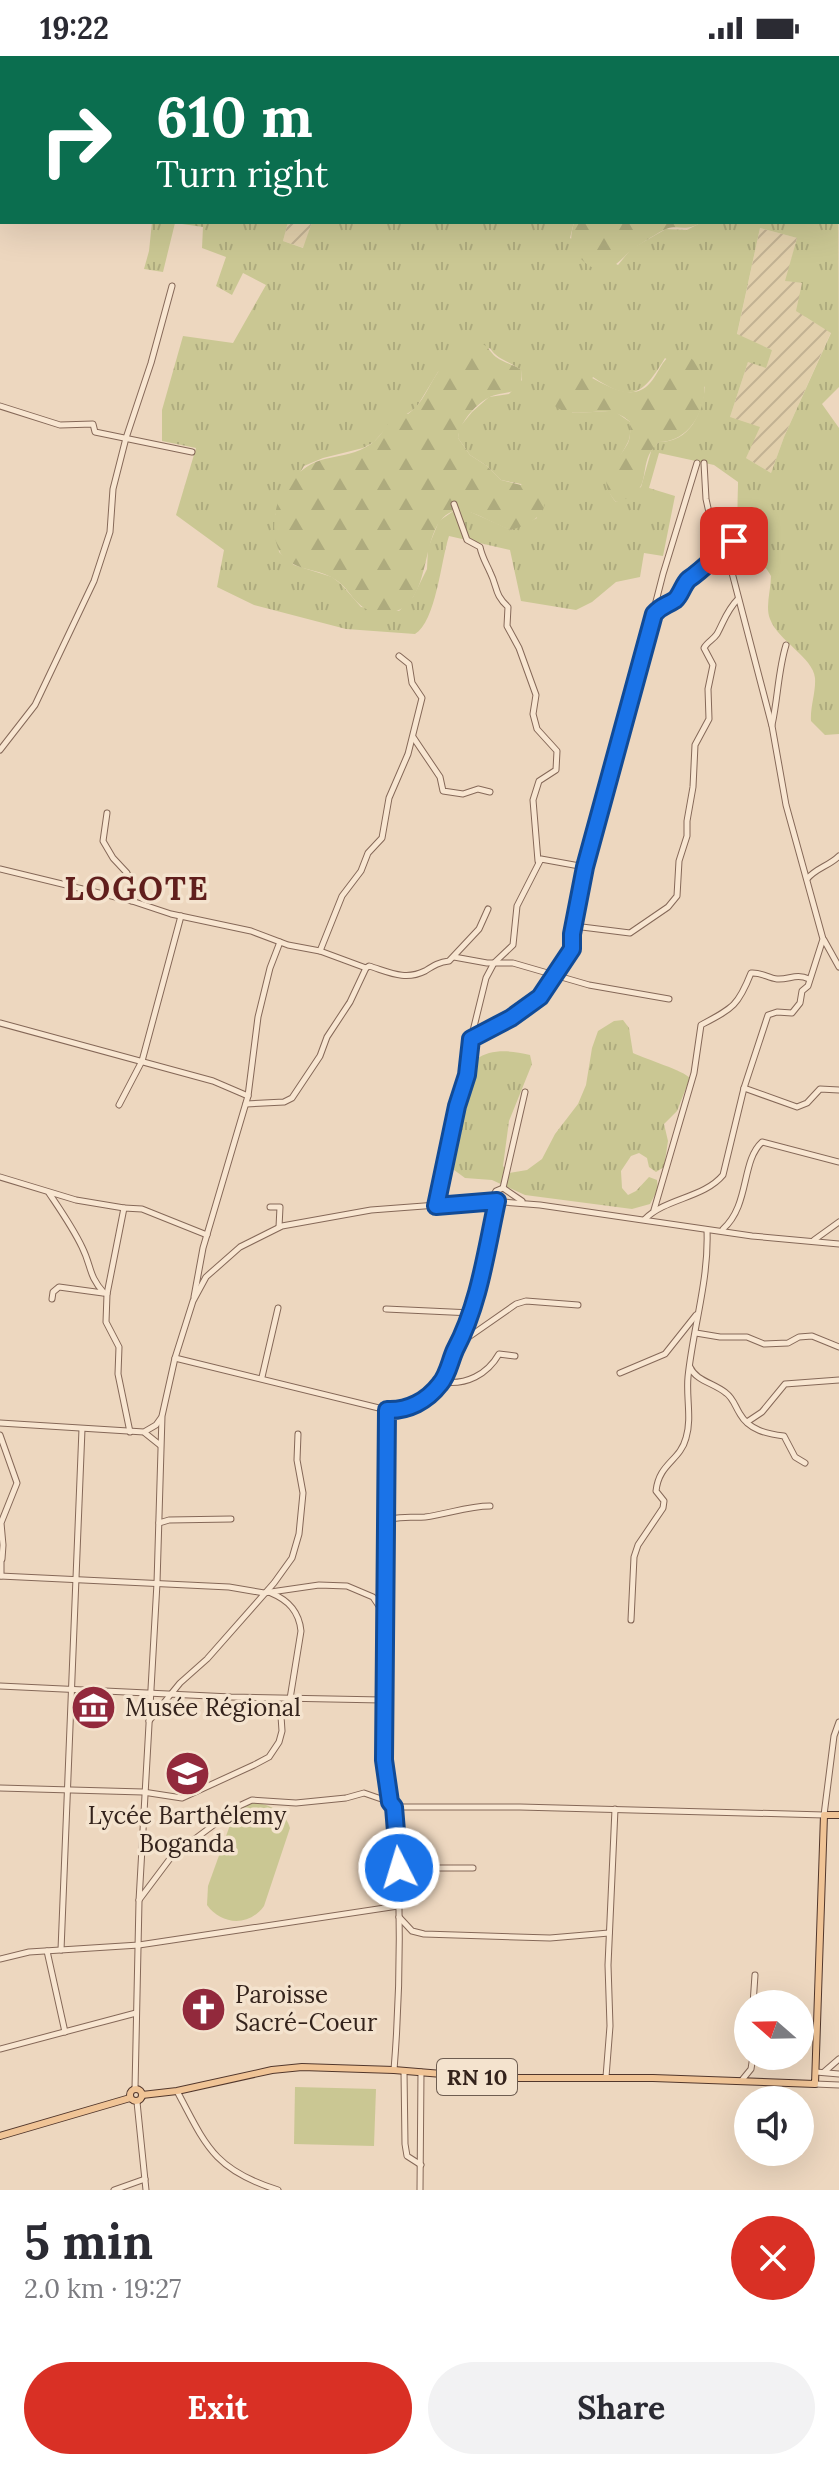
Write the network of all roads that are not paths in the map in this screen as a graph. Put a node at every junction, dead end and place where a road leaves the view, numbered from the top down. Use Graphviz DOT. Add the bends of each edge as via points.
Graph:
graph roads {
  1 [pos="172,286"];
  2 [pos="0,406"];
  3 [pos="126,438"];
  4 [pos="192,452"];
  5 [pos="454,504"];
  6 [pos="739,534"];
  7 [pos="724,548"];
  8 [pos="738,599"];
  9 [pos="654,614"];
  10 [pos="786,645"];
  11 [pos="399,656"];
  12 [pos="772,726"];
  13 [pos="412,736"];
  14 [pos="0,750"];
  15 [pos="490,792"];
  16 [pos="107,813"];
  17 [pos="839,856"];
  18 [pos="538,861"];
  19 [pos="585,867"];
  20 [pos="0,869"];
  21 [pos="807,880"];
  22 [pos="132,901"];
  23 [pos="488,909"];
  24 [pos="181,916"];
  25 [pos="574,926"];
  26 [pos="823,939"];
  27 [pos="280,942"];
  28 [pos="320,951"];
  29 [pos="454,957"];
  30 [pos="494,963"];
  31 [pos="839,967"];
  32 [pos="366,968"];
  33 [pos="556,976"];
  34 [pos="809,979"];
  35 [pos="669,999"];
  36 [pos="0,1023"];
  37 [pos="471,1039"];
  38 [pos="142,1061"];
  39 [pos="744,1088"];
  40 [pos="839,1090"];
  41 [pos="525,1092"];
  42 [pos="248,1096"];
  43 [pos="246,1104"];
  44 [pos="119,1105"];
  45 [pos="839,1162"];
  46 [pos="0,1177"];
  47 [pos="503,1188"];
  48 [pos="48,1192"];
  49 [pos="493,1201"];
  50 [pos="525,1203"];
  51 [pos="436,1206"];
  52 [pos="270,1207"];
  53 [pos="124,1208"];
  54 [pos="653,1211"];
  55 [pos="644,1220"];
  56 [pos="839,1222"];
  57 [pos="279,1227"];
  58 [pos="707,1230"];
  59 [pos="723,1230"];
  60 [pos="207,1235"];
  61 [pos="813,1241"];
  62 [pos="839,1244"];
  63 [pos="106,1294"];
  64 [pos="52,1299"];
  65 [pos="193,1301"];
  66 [pos="578,1305"];
  67 [pos="278,1308"];
  68 [pos="386,1309"];
  69 [pos="472,1313"];
  70 [pos="698,1313"];
  71 [pos="696,1333"];
  72 [pos="460,1343"];
  73 [pos="839,1347"];
  74 [pos="515,1356"];
  75 [pos="175,1358"];
  76 [pos="690,1366"];
  77 [pos="620,1373"];
  78 [pos="262,1377"];
  79 [pos="839,1380"];
  80 [pos="443,1382"];
  81 [pos="387,1410"];
  82 [pos="162,1416"];
  83 [pos="747,1422"];
  84 [pos="0,1423"];
  85 [pos="82,1429"];
  86 [pos="130,1432"];
  87 [pos="144,1432"];
  88 [pos="298,1434"];
  89 [pos="0,1435"];
  90 [pos="160,1445"];
  91 [pos="805,1463"];
  92 [pos="490,1506"];
  93 [pos="231,1519"];
  94 [pos="159,1523"];
  95 [pos="386,1530"];
  96 [pos="1,1556"];
  97 [pos="0,1576"];
  98 [pos="77,1579"];
  99 [pos="157,1583"];
  100 [pos="267,1593"];
  101 [pos="385,1615"];
  102 [pos="631,1620"];
  103 [pos="0,1686"];
  104 [pos="72,1689"];
  105 [pos="150,1692"];
  106 [pos="171,1693"];
  107 [pos="289,1698"];
  108 [pos="382,1700"];
  109 [pos="148,1722"];
  110 [pos="839,1722"];
  111 [pos="0,1788"];
  112 [pos="68,1790"];
  113 [pos="143,1792"];
  114 [pos="392,1804"];
  115 [pos="615,1809"];
  116 [pos="824,1815"];
  117 [pos="839,1815"];
  118 [pos="399,1868"];
  119 [pos="473,1868"];
  120 [pos="139,1901"];
  121 [pos="398,1906"];
  122 [pos="399,1917"];
  123 [pos="609,1933"];
  124 [pos="139,1945"];
  125 [pos="61,1950"];
  126 [pos="47,1951"];
  127 [pos="0,1959"];
  128 [pos="755,1975"];
  129 [pos="754,1990"];
  130 [pos="136,2013"];
  131 [pos="65,2032"];
  132 [pos="0,2049"];
  133 [pos="839,2059"];
  134 [pos="394,2070"];
  135 [pos="750,2070"];
  136 [pos="404,2071"];
  137 [pos="421,2072"];
  138 [pos="820,2072"];
  139 [pos="839,2074"];
  140 [pos="606,2077"];
  141 [pos="742,2080"];
  142 [pos="815,2084"];
  143 [pos="839,2085"];
  144 [pos="135,2089"];
  145 [pos="177,2091"];
  146 [pos="142,2095"];
  147 [pos="134,2100"];
  148 [pos="0,2136"];
  149 [pos="421,2165"];
  150 [pos="145,2179"];
  151 [pos="114,2190"];
  152 [pos="146,2190"];
  153 [pos="278,2190"];
  154 [pos="420,2190"];
  1 -- 3 [label="street"];
  2 -- 3 [label="street" via="60,425 93,424 95,432"];
  3 -- 4 [label="street"];
  3 -- 14 [label="street" via="113,489 110,532 94,581 35,705"];
  5 -- 18 [label="street" via="467,540 480,547 497,597 508,607 507,626 536,695 537,729 557,751 556,770 539,781 533,800"];
  6 -- 7 [label="street"];
  7 -- 8 [label="street"];
  7 -- 9 [label="street" via="687,580 676,599 660,605"];
  7 -- 9 [label="street" via="712,526 701,463"];
  8 -- 12 [label="street"];
  8 -- 25 [label="street" via="704,648 713,665 709,719 695,745 677,896 630,933"];
  9 -- 19 [label="street"];
  10 -- 12 [label="street"];
  11 -- 13 [label="street" via="409,664 422,698"];
  12 -- 21 [label="street"];
  13 -- 15 [label="street" via="440,777 443,791"];
  13 -- 28 [label="street" via="389,798 382,838 342,896"];
  16 -- 22 [label="street" via="103,841 127,873"];
  17 -- 21 [label="street"];
  18 -- 19 [label="street"];
  18 -- 30 [label="street" via="517,906 513,945"];
  19 -- 25 [label="street"];
  20 -- 22 [label="street"];
  21 -- 26 [label="street"];
  22 -- 24 [label="street"];
  23 -- 29 [label="street" via="479,929"];
  24 -- 27 [label="street"];
  24 -- 38 [label="street"];
  25 -- 33 [label="street" via="572,949"];
  26 -- 31 [label="street"];
  26 -- 34 [label="street"];
  27 -- 28 [label="street"];
  27 -- 42 [label="street" via="258,1017"];
  28 -- 32 [label="street"];
  29 -- 30 [label="street"];
  29 -- 32 [label="street" via="403,977"];
  30 -- 33 [label="street"];
  30 -- 37 [label="street"];
  32 -- 43 [label="street" via="292,1098"];
  33 -- 35 [label="street"];
  33 -- 37 [label="street" via="540,997"];
  34 -- 39 [label="street" via="792,1013 768,1015"];
  34 -- 54 [label="street" via="751,973 735,1005 701,1025 694,1073"];
  36 -- 38 [label="street"];
  37 -- 51 [label="street"];
  38 -- 42 [label="street"];
  38 -- 44 [label="street"];
  39 -- 40 [label="street" via="797,1107 820,1089"];
  39 -- 54 [label="street" via="723,1175 715,1185"];
  41 -- 47 [label="street"];
  42 -- 43 [label="street"];
  43 -- 60 [label="street"];
  45 -- 59 [label="street" via="762,1142 736,1214"];
  46 -- 48 [label="street"];
  47 -- 49 [label="street"];
  47 -- 50 [label="street"];
  48 -- 53 [label="street"];
  48 -- 63 [label="street" via="70,1223 90,1276"];
  49 -- 50 [label="street"];
  49 -- 51 [label="street"];
  49 -- 69 [label="street"];
  50 -- 55 [label="street"];
  51 -- 57 [label="street" via="371,1210"];
  52 -- 57 [label="street" via="280,1207"];
  53 -- 60 [label="street" via="142,1209"];
  53 -- 63 [label="street"];
  54 -- 55 [label="street"];
  55 -- 58 [label="street"];
  56 -- 61 [label="street"];
  57 -- 65 [label="street" via="220,1264"];
  58 -- 59 [label="street"];
  58 -- 70 [label="street"];
  59 -- 61 [label="street"];
  60 -- 65 [label="street"];
  61 -- 62 [label="street"];
  63 -- 64 [label="street" via="59,1287"];
  63 -- 86 [label="street" via="106,1322 119,1347 118,1374"];
  65 -- 75 [label="street"];
  66 -- 72 [label="street" via="516,1304"];
  67 -- 78 [label="street"];
  68 -- 69 [label="street"];
  69 -- 72 [label="street"];
  70 -- 71 [label="street"];
  70 -- 77 [label="street" via="665,1354"];
  71 -- 73 [label="street" via="747,1337 764,1344 812,1336"];
  71 -- 76 [label="street"];
  72 -- 80 [label="street"];
  74 -- 80 [label="street" via="499,1354 486,1370 465,1382"];
  75 -- 78 [label="street"];
  75 -- 82 [label="street"];
  76 -- 83 [label="street" via="694,1375 727,1394"];
  76 -- 102 [label="street" via="689,1429 685,1444 662,1468 656,1491 663,1508 634,1557"];
  78 -- 81 [label="street"];
  79 -- 83 [label="street" via="785,1384"];
  80 -- 81 [label="street" via="416,1405"];
  81 -- 95 [label="street"];
  82 -- 87 [label="street"];
  82 -- 90 [label="street"];
  83 -- 91 [label="street" via="767,1435 784,1436 795,1457"];
  84 -- 85 [label="street"];
  85 -- 86 [label="street"];
  85 -- 98 [label="street"];
  86 -- 87 [label="street"];
  87 -- 90 [label="street"];
  88 -- 100 [label="street" via="303,1493 299,1534 292,1558"];
  89 -- 96 [label="street" via="17,1483 1,1523"];
  90 -- 94 [label="street"];
  92 -- 95 [label="street" via="398,1517"];
  93 -- 94 [label="street"];
  94 -- 99 [label="street"];
  95 -- 101 [label="street"];
  96 -- 97 [label="street"];
  97 -- 98 [label="street"];
  98 -- 99 [label="street"];
  98 -- 104 [label="street"];
  99 -- 100 [label="street"];
  99 -- 105 [label="street"];
  100 -- 101 [label="street" via="347,1586 373,1597"];
  100 -- 106 [label="street"];
  100 -- 107 [label="street" via="285,1600 300,1623"];
  101 -- 108 [label="street"];
  103 -- 104 [label="street"];
  104 -- 105 [label="street"];
  104 -- 112 [label="street"];
  105 -- 106 [label="street"];
  105 -- 109 [label="street"];
  106 -- 107 [label="street"];
  106 -- 109 [label="street"];
  107 -- 108 [label="street"];
  107 -- 113 [label="street" via="279,1742 269,1757 193,1795 174,1798"];
  108 -- 114 [label="street"];
  109 -- 113 [label="street"];
  110 -- 116 [label="street"];
  111 -- 112 [label="street"];
  112 -- 113 [label="street"];
  112 -- 125 [label="street"];
  113 -- 120 [label="street"];
  114 -- 115 [label="street"];
  114 -- 118 [label="street"];
  114 -- 120 [label="street" via="364,1793 296,1803 252,1800 172,1856"];
  115 -- 116 [label="street"];
  115 -- 123 [label="street"];
  116 -- 117 [label="main road"];
  116 -- 138 [label="main road"];
  118 -- 119 [label="street"];
  118 -- 121 [label="street"];
  120 -- 124 [label="street"];
  121 -- 122 [label="street"];
  121 -- 124 [label="street"];
  122 -- 123 [label="street" via="412,1931 424,1934 575,1938"];
  122 -- 134 [label="street"];
  123 -- 140 [label="street"];
  124 -- 125 [label="street"];
  124 -- 130 [label="street"];
  125 -- 126 [label="street"];
  126 -- 127 [label="street"];
  126 -- 131 [label="street"];
  128 -- 129 [label="street"];
  130 -- 131 [label="street"];
  130 -- 144 [label="street"];
  131 -- 132 [label="street"];
  133 -- 138 [label="street"];
  134 -- 136 [label="main road, RN 10"];
  134 -- 145 [label="main road, RN 10" via="272,2070"];
  135 -- 141 [label="street"];
  136 -- 137 [label="main road, RN 10"];
  136 -- 149 [label="street" via="407,2156"];
  137 -- 140 [label="main road, RN 10" via="490,2078"];
  137 -- 149 [label="street"];
  138 -- 139 [label="street"];
  138 -- 142 [label="main road"];
  140 -- 141 [label="main road, RN 10"];
  141 -- 142 [label="main road, RN 10"];
  142 -- 143 [label="street"];
  144 -- 146 [label="main road"];
  144 -- 147 [label="main road"];
  145 -- 146 [label="main road, RN 10"];
  145 -- 153 [label="street" via="216,2158"];
  146 -- 147 [label="main road"];
  147 -- 148 [label="main road"];
  147 -- 150 [label="street"];
  149 -- 154 [label="street"];
  150 -- 151 [label="street"];
  150 -- 152 [label="street"];
}
